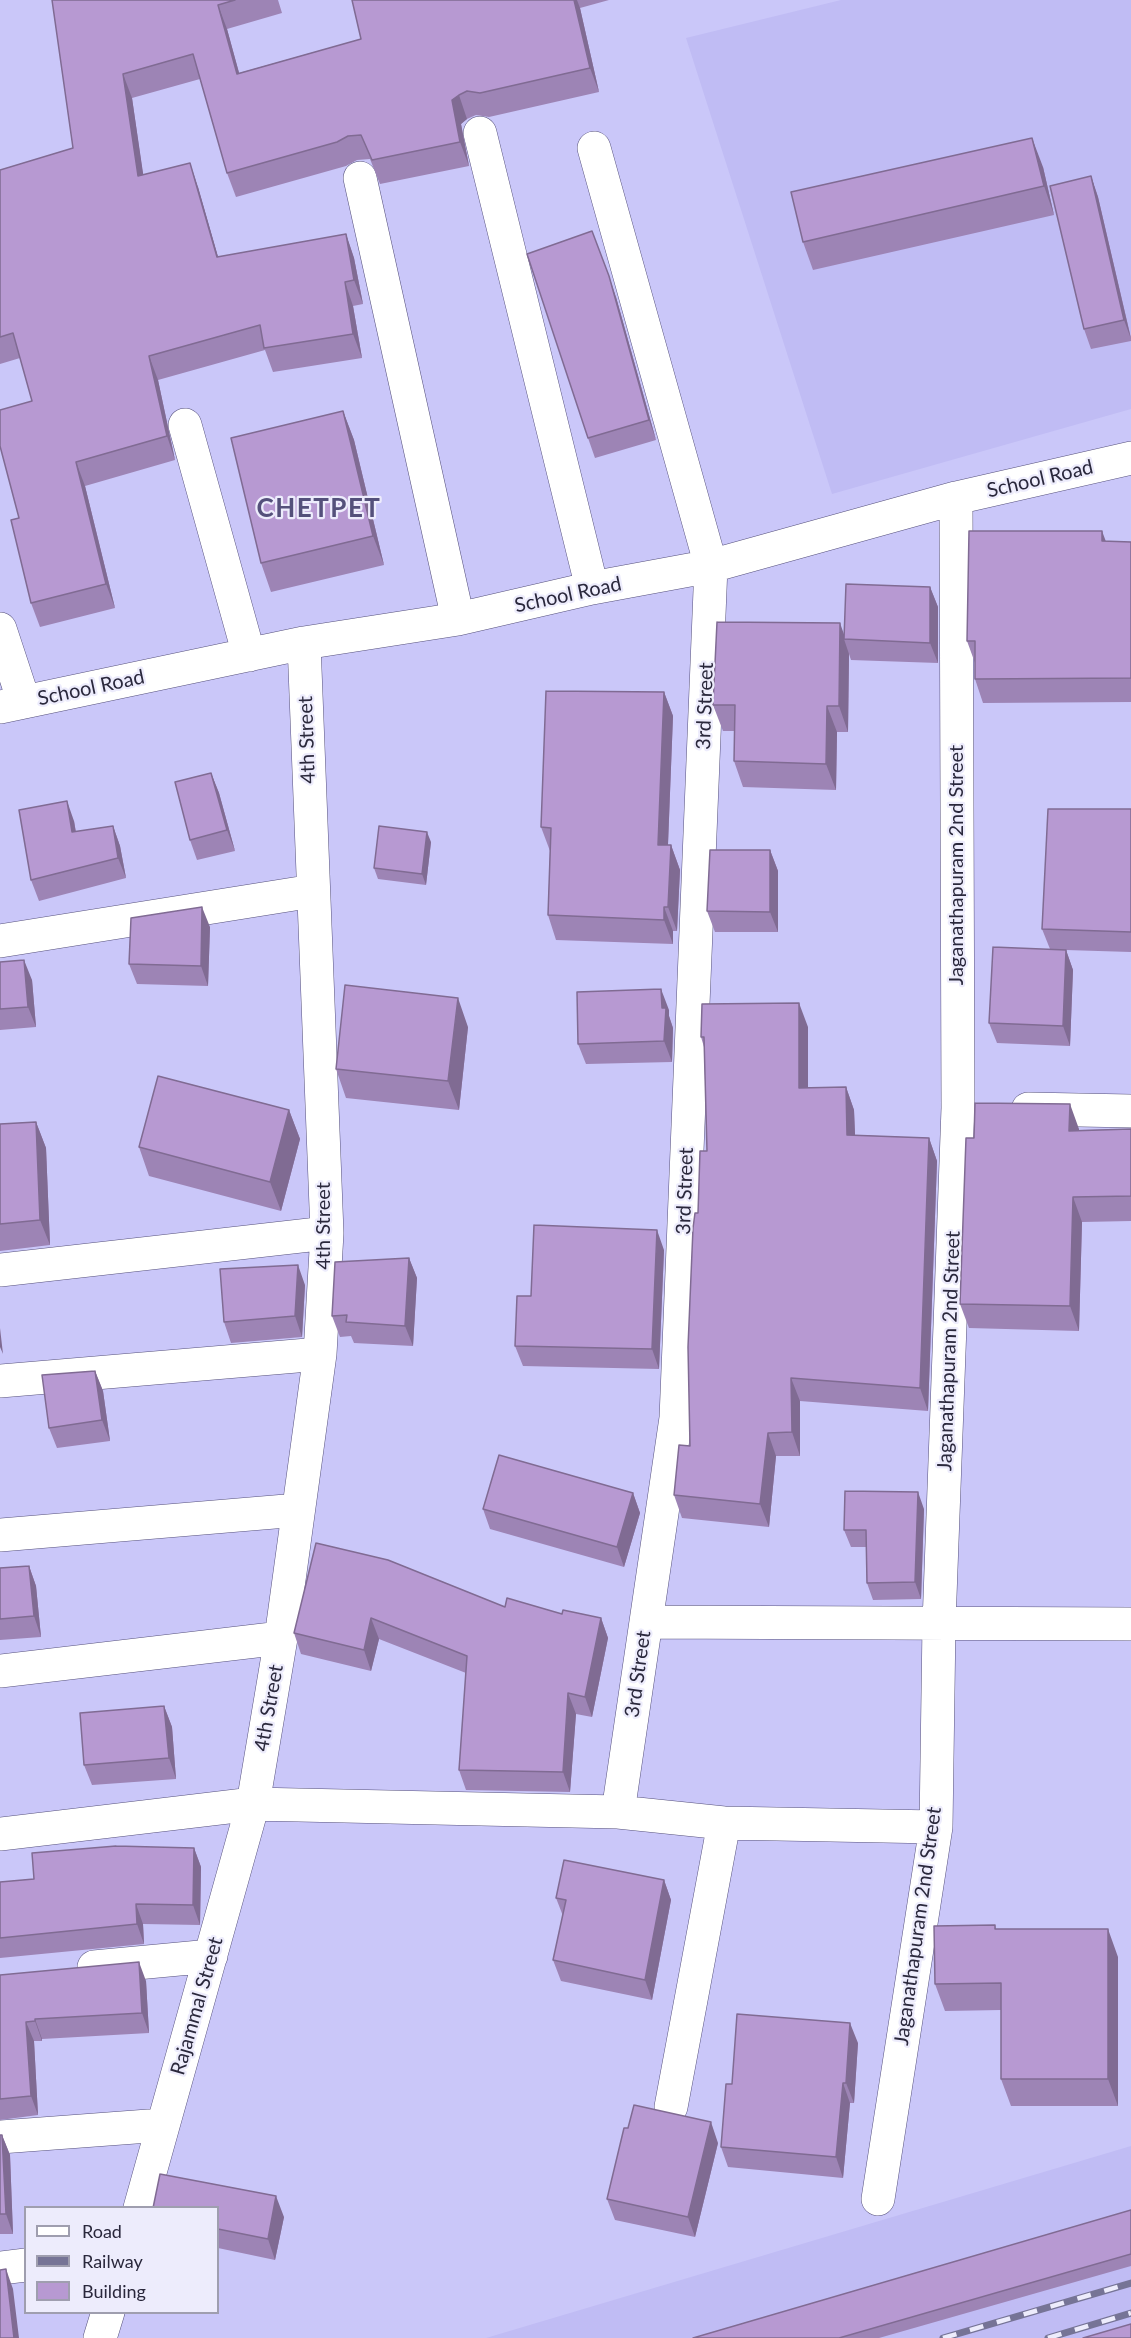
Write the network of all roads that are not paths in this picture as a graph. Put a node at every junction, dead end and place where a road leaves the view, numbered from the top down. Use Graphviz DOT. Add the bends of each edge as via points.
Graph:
graph roads {
  1 [pos="480,133"];
  2 [pos="594,148"];
  3 [pos="360,178"];
  4 [pos="185,425"];
  5 [pos="1131,458"];
  6 [pos="956,498"];
  7 [pos="711,566"];
  8 [pos="591,588"];
  9 [pos="458,619"];
  10 [pos="0,629"];
  11 [pos="304,643"];
  12 [pos="249,655"];
  13 [pos="12,705"];
  14 [pos="313,891"];
  15 [pos="0,941"];
  16 [pos="958,1108"];
  17 [pos="1131,1111"];
  18 [pos="327,1233"];
  19 [pos="0,1270"];
  20 [pos="320,1354"];
  21 [pos="0,1381"];
  22 [pos="298,1510"];
  23 [pos="0,1535"];
  24 [pos="645,1622"];
  25 [pos="939,1624"];
  26 [pos="1131,1624"];
  27 [pos="281,1638"];
  28 [pos="0,1671"];
  29 [pos="253,1804"];
  30 [pos="618,1812"];
  31 [pos="724,1823"];
  32 [pos="936,1827"];
  33 [pos="0,1834"];
  34 [pos="211,1956"];
  35 [pos="59,1971"];
  36 [pos="671,2107"];
  37 [pos="162,2125"];
  38 [pos="0,2137"];
  39 [pos="878,2199"];
  40 [pos="141,2206"];
  41 [pos="24,2265"];
  42 [pos="0,2268"];
  43 [pos="108,2314"];
  44 [pos="100,2338"];
  1 -- 8 [label="street"];
  2 -- 7 [label="street, 3rd Street"];
  3 -- 9 [label="street"];
  4 -- 12 [label="street"];
  5 -- 6 [label="street, School Road"];
  6 -- 7 [label="street, School Road"];
  6 -- 16 [label="street, Jaganathapuram 2nd Street"];
  7 -- 8 [label="street, School Road"];
  7 -- 24 [label="street, 3rd Street" via="676,1418"];
  8 -- 9 [label="street, School Road"];
  9 -- 11 [label="street, School Road"];
  10 -- 13 [label="street"];
  11 -- 12 [label="street, School Road"];
  11 -- 14 [label="street, 4th Street"];
  12 -- 13 [label="street, School Road"];
  14 -- 15 [label="street"];
  14 -- 18 [label="street, 4th Street"];
  16 -- 17 [label="street"];
  16 -- 25 [label="street, Jaganathapuram 2nd Street"];
  18 -- 19 [label="street"];
  18 -- 20 [label="street, 4th Street"];
  20 -- 21 [label="street"];
  20 -- 22 [label="street, 4th Street"];
  22 -- 23 [label="street"];
  22 -- 27 [label="street, 4th Street"];
  24 -- 25 [label="street"];
  24 -- 30 [label="street, 3rd Street"];
  25 -- 26 [label="street"];
  25 -- 32 [label="street, Jaganathapuram 2nd Street"];
  27 -- 28 [label="street"];
  27 -- 29 [label="street, 4th Street"];
  29 -- 30 [label="street"];
  29 -- 33 [label="street"];
  29 -- 34 [label="street, Rajammal Street"];
  30 -- 31 [label="street"];
  31 -- 32 [label="street"];
  31 -- 36 [label="street"];
  32 -- 39 [label="street, Jaganathapuram 2nd Street"];
  34 -- 35 [label="street"];
  34 -- 37 [label="street, Rajammal Street"];
  37 -- 38 [label="street"];
  37 -- 40 [label="street, Rajammal Street"];
  41 -- 42 [label="street"];
  43 -- 44 [label="street"];
}
